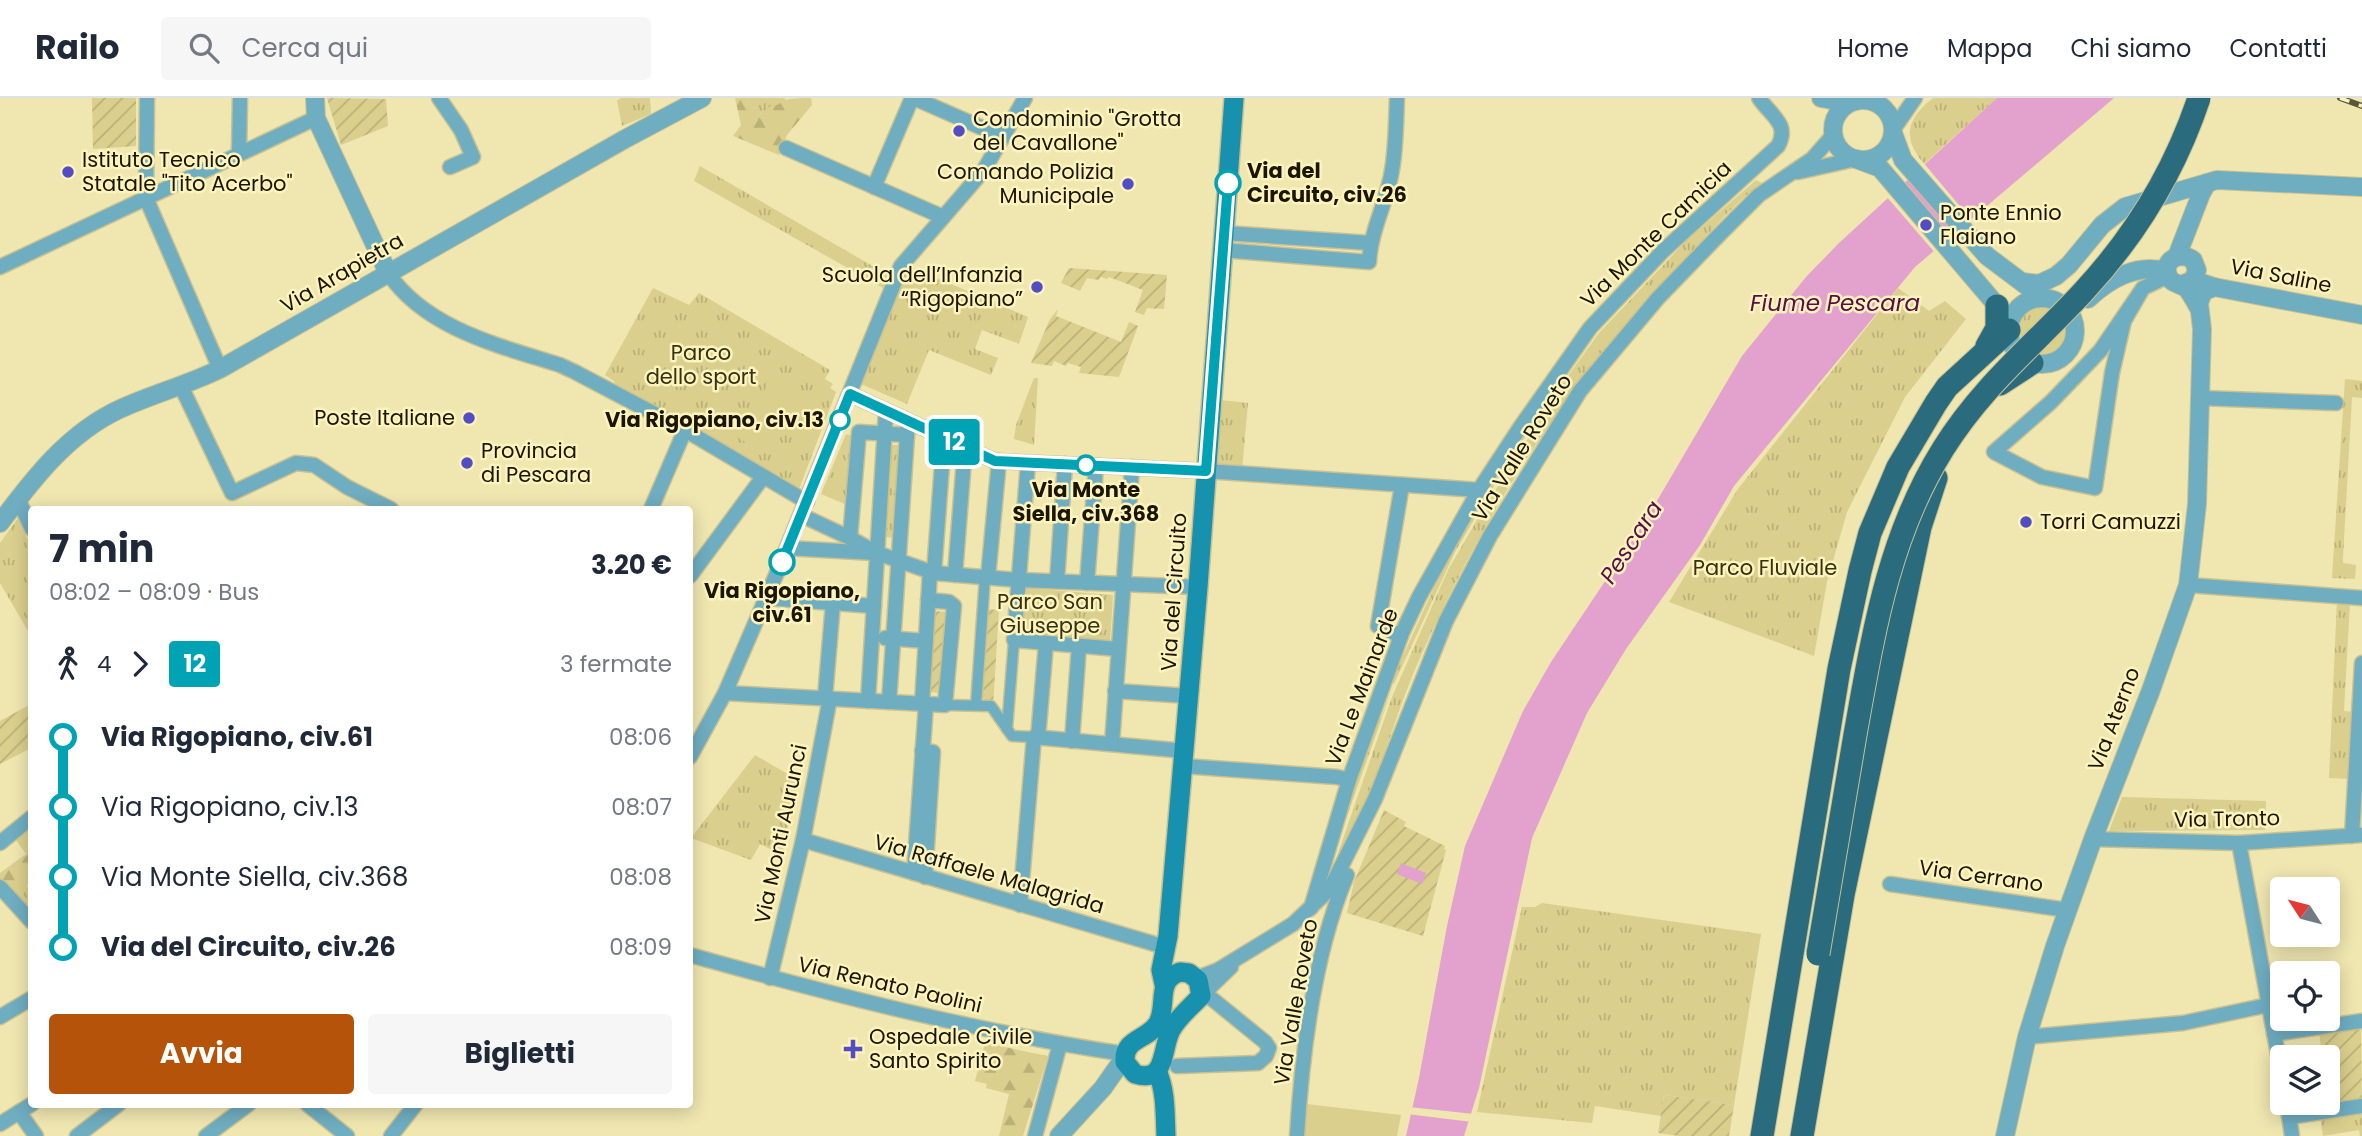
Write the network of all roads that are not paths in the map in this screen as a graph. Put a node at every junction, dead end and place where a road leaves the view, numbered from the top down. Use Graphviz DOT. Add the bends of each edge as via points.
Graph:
graph roads {
  1 [pos="148,98"];
  2 [pos="240,98"];
  3 [pos="315,98"];
  4 [pos="439,98"];
  5 [pos="702,98"];
  6 [pos="913,98"];
  7 [pos="1025,98"];
  8 [pos="1234,98"];
  9 [pos="1397,98"];
  10 [pos="1759,98"];
  11 [pos="1815,98"];
  12 [pos="1821,98"];
  13 [pos="1916,98"];
  14 [pos="2185,98"];
  15 [pos="2199,98"];
  16 [pos="1866,100"];
  17 [pos="316,118"];
  18 [pos="1834,130"];
  19 [pos="1893,132"];
  20 [pos="1003,137"];
  21 [pos="786,148"];
  22 [pos="239,154"];
  23 [pos="1856,159"];
  24 [pos="450,167"];
  25 [pos="1787,176"];
  26 [pos="2207,183"];
  27 [pos="874,187"];
  28 [pos="2362,187"];
  29 [pos="145,198"];
  30 [pos="943,217"];
  31 [pos="1223,241"];
  32 [pos="1370,243"];
  33 [pos="2081,250"];
  34 [pos="2177,256"];
  35 [pos="0,267"];
  36 [pos="388,273"];
  37 [pos="2124,275"];
  38 [pos="2180,279"];
  39 [pos="2022,282"];
  40 [pos="2214,287"];
  41 [pos="2143,288"];
  42 [pos="2045,298"];
  43 [pos="2199,304"];
  44 [pos="2362,315"];
  45 [pos="2073,318"];
  46 [pos="2005,320"];
  47 [pos="2032,362"];
  48 [pos="220,369"];
  49 [pos="181,386"];
  50 [pos="850,394"];
  51 [pos="2200,398"];
  52 [pos="2336,403"];
  53 [pos="887,411"];
  54 [pos="908,428"];
  55 [pos="685,430"];
  56 [pos="885,434"];
  57 [pos="944,438"];
  58 [pos="965,447"];
  59 [pos="999,461"];
  60 [pos="1028,463"];
  61 [pos="1065,464"];
  62 [pos="1096,466"];
  63 [pos="1132,467"];
  64 [pos="1206,471"];
  65 [pos="763,477"];
  66 [pos="1402,485"];
  67 [pos="1479,490"];
  68 [pos="18,499"];
  69 [pos="385,506"];
  70 [pos="652,506"];
  71 [pos="804,509"];
  72 [pos="28,520"];
  73 [pos="0,523"];
  74 [pos="850,538"];
  75 [pos="788,548"];
  76 [pos="877,553"];
  77 [pos="899,562"];
  78 [pos="693,572"];
  79 [pos="932,573"];
  80 [pos="956,575"];
  81 [pos="986,577"];
  82 [pos="1019,580"];
  83 [pos="1057,581"];
  84 [pos="1087,583"];
  85 [pos="1123,584"];
  86 [pos="2188,585"];
  87 [pos="1198,587"];
  88 [pos="766,598"];
  89 [pos="2362,598"];
  90 [pos="928,600"];
  91 [pos="833,603"];
  92 [pos="874,606"];
  93 [pos="1401,636"];
  94 [pos="872,637"];
  95 [pos="894,639"];
  96 [pos="1014,640"];
  97 [pos="926,641"];
  98 [pos="1046,643"];
  99 [pos="1079,646"];
  100 [pos="1118,649"];
  101 [pos="2362,663"];
  102 [pos="1115,691"];
  103 [pos="725,693"];
  104 [pos="1189,696"];
  105 [pos="828,698"];
  106 [pos="868,701"];
  107 [pos="889,702"];
  108 [pos="924,704"];
  109 [pos="945,705"];
  110 [pos="976,705"];
  111 [pos="1007,729"];
  112 [pos="1036,737"];
  113 [pos="1072,741"];
  114 [pos="1112,744"];
  115 [pos="693,752"];
  116 [pos="1184,758"];
  117 [pos="1349,780"];
  118 [pos="1376,799"];
  119 [pos="28,820"];
  120 [pos="2357,835"];
  121 [pos="2093,839"];
  122 [pos="803,841"];
  123 [pos="0,842"];
  124 [pos="2239,843"];
  125 [pos="919,875"];
  126 [pos="1890,884"];
  127 [pos="0,887"];
  128 [pos="1020,905"];
  129 [pos="1315,905"];
  130 [pos="2067,910"];
  131 [pos="28,918"];
  132 [pos="1166,942"];
  133 [pos="1811,953"];
  134 [pos="693,956"];
  135 [pos="770,978"];
  136 [pos="1164,984"];
  137 [pos="1197,985"];
  138 [pos="28,1000"];
  139 [pos="2269,1005"];
  140 [pos="0,1017"];
  141 [pos="2362,1021"];
  142 [pos="2274,1034"];
  143 [pos="2027,1037"];
  144 [pos="1140,1038"];
  145 [pos="1060,1044"];
  146 [pos="2276,1045"];
  147 [pos="1124,1056"];
  148 [pos="1159,1068"];
  149 [pos="1103,1088"];
  150 [pos="2362,1106"];
  151 [pos="2340,1107"];
  152 [pos="25,1108"];
  153 [pos="114,1108"];
  154 [pos="243,1108"];
  155 [pos="312,1108"];
  156 [pos="413,1108"];
  157 [pos="2289,1115"];
  158 [pos="0,1124"];
  159 [pos="36,1136"];
  160 [pos="77,1136"];
  161 [pos="206,1136"];
  162 [pos="347,1136"];
  163 [pos="391,1136"];
  164 [pos="1035,1136"];
  165 [pos="1059,1136"];
  166 [pos="1166,1136"];
  167 [pos="1297,1136"];
  168 [pos="1762,1136"];
  169 [pos="1775,1136"];
  170 [pos="1789,1136"];
  171 [pos="1802,1136"];
  172 [pos="2005,1136"];
  173 [pos="2292,1136"];
  1 -- 29 [label="street"];
  2 -- 22 [label="street"];
  3 -- 17 [label="street"];
  4 -- 24 [label="street" via="473,157"];
  5 -- 36 [label="street, Via Arapietra"];
  6 -- 20 [label="street"];
  6 -- 27 [label="street"];
  7 -- 20 [label="street"];
  8 -- 31 [label="main road, Via del Circuito"];
  9 -- 32 [label="street" via="1392,171"];
  10 -- 67 [label="street, Via Monte Camicia" via="1782,127 1778,146 1663,251 1590,328"];
  11 -- 18 [label="street" via="1830,112"];
  12 -- 16 [label="street"];
  13 -- 19 [label="street"];
  14 -- 133 [label="highway" via="2149,178 2120,224 2072,284 1959,402 1925,453 1890,522 1863,611"];
  15 -- 133 [label="highway, bridge" via="2169,169 2122,245 2084,291 1982,395 1942,451 1911,510 1891,560 1876,618"];
  16 -- 18 [label="street" via="1843,108"];
  16 -- 19 [label="street" via="1887,112"];
  17 -- 22 [label="street"];
  17 -- 36 [label="street"];
  18 -- 23 [label="street" via="1841,150"];
  18 -- 25 [label="street, Via Valle Roveto" via="1812,159"];
  19 -- 23 [label="street" via="1880,155"];
  19 -- 39 [label="street" via="1903,160 1987,256"];
  20 -- 30 [label="street" via="984,170"];
  21 -- 27 [label="street"];
  22 -- 29 [label="street"];
  23 -- 25 [label="street, Via Valle Roveto"];
  23 -- 46 [label="street" via="1876,165 1886,175"];
  25 -- 118 [label="street, Via Valle Roveto" via="1759,195 1700,254 1580,391 1490,536 1446,621"];
  26 -- 28 [label="street"];
  26 -- 33 [label="street" via="2125,207"];
  26 -- 34 [label="street"];
  27 -- 30 [label="street"];
  29 -- 35 [label="street"];
  29 -- 48 [label="street"];
  30 -- 50 [label="street" via="901,266"];
  31 -- 32 [label="street"];
  31 -- 32 [label="street" via="1369,262"];
  31 -- 64 [label="main road, Via del Circuito"];
  33 -- 39 [label="street" via="2051,279 2039,284"];
  33 -- 42 [label="street" via="2062,283"];
  34 -- 38 [label="street" via="2170,260"];
  34 -- 38 [label="street" via="2188,256 2197,270"];
  36 -- 48 [label="street, Via Arapietra"];
  36 -- 55 [label="street" via="428,311 467,333 560,365"];
  37 -- 38 [label="street" via="2149,270"];
  37 -- 41 [label="street"];
  37 -- 45 [label="street" via="2099,289"];
  38 -- 40 [label="street, Via Saline"];
  38 -- 41 [label="street"];
  38 -- 43 [label="street"];
  39 -- 42 [label="street"];
  40 -- 43 [label="street" via="2203,292"];
  40 -- 44 [label="street, Via Saline"];
  41 -- 41 [label="street" via="2095,356 1994,452 2042,477 2095,488 2124,321"];
  42 -- 45 [label="street" via="2063,305"];
  42 -- 46 [label="street" via="2022,304"];
  43 -- 51 [label="street, Via Aterno"];
  45 -- 47 [label="street" via="2075,337 2066,353 2051,363"];
  46 -- 47 [label="street" via="2016,352"];
  46 -- 168 [label="highway" via="1999,318 1996,334 1936,403 1898,467 1870,533 1839,669"];
  47 -- 171 [label="highway" via="1998,385 1967,419 1931,490 1920,527 1854,836"];
  48 -- 49 [label="street, Via Arapietra"];
  49 -- 68 [label="street, Via Arapietra" via="118,410 80,433"];
  49 -- 69 [label="street" via="232,493 296,463 314,465"];
  50 -- 53 [label="street"];
  50 -- 71 [label="street"];
  51 -- 52 [label="street"];
  51 -- 86 [label="street, Via Aterno" via="2197,504"];
  53 -- 54 [label="street"];
  53 -- 56 [label="street"];
  54 -- 56 [label="street"];
  54 -- 57 [label="street"];
  54 -- 77 [label="street"];
  55 -- 65 [label="street"];
  55 -- 70 [label="street"];
  56 -- 74 [label="street" via="859,432"];
  56 -- 76 [label="street"];
  57 -- 58 [label="street"];
  57 -- 79 [label="street"];
  58 -- 59 [label="street"];
  58 -- 80 [label="street"];
  59 -- 60 [label="street"];
  59 -- 81 [label="street"];
  60 -- 61 [label="street"];
  60 -- 82 [label="street"];
  61 -- 62 [label="street"];
  61 -- 83 [label="street"];
  62 -- 63 [label="street"];
  62 -- 84 [label="street"];
  63 -- 64 [label="street"];
  63 -- 85 [label="street"];
  64 -- 66 [label="street"];
  64 -- 87 [label="main road, Via del Circuito"];
  65 -- 71 [label="street"];
  65 -- 78 [label="street"];
  66 -- 67 [label="street"];
  66 -- 93 [label="street" via="1378,626"];
  67 -- 93 [label="street, Via Le Mainarde"];
  68 -- 72 [label="street"];
  68 -- 73 [label="street, Via Arapietra"];
  71 -- 74 [label="street"];
  71 -- 75 [label="street"];
  74 -- 76 [label="street"];
  75 -- 76 [label="street"];
  75 -- 88 [label="street"];
  76 -- 77 [label="street"];
  76 -- 92 [label="street"];
  77 -- 79 [label="street"];
  77 -- 95 [label="street"];
  79 -- 80 [label="street"];
  79 -- 90 [label="street"];
  80 -- 81 [label="street"];
  81 -- 82 [label="street"];
  81 -- 110 [label="street"];
  82 -- 83 [label="street"];
  82 -- 96 [label="street"];
  83 -- 84 [label="street"];
  84 -- 85 [label="street"];
  85 -- 87 [label="street"];
  85 -- 100 [label="street"];
  86 -- 89 [label="street"];
  86 -- 121 [label="street, Via Aterno"];
  87 -- 104 [label="main road, Via del Circuito"];
  88 -- 91 [label="street"];
  88 -- 103 [label="street"];
  90 -- 97 [label="street"];
  90 -- 109 [label="street" via="954,606"];
  91 -- 92 [label="street"];
  91 -- 105 [label="street, Via Monti Aurunci"];
  92 -- 94 [label="street"];
  93 -- 117 [label="street, Via Le Mainarde"];
  94 -- 95 [label="street"];
  94 -- 106 [label="street"];
  95 -- 97 [label="street"];
  95 -- 107 [label="street"];
  96 -- 98 [label="street"];
  96 -- 111 [label="street"];
  97 -- 108 [label="street"];
  98 -- 99 [label="street"];
  98 -- 112 [label="street"];
  99 -- 100 [label="street"];
  99 -- 113 [label="street"];
  100 -- 102 [label="street"];
  101 -- 120 [label="street"];
  102 -- 104 [label="street"];
  102 -- 114 [label="street"];
  103 -- 105 [label="street"];
  103 -- 115 [label="street"];
  104 -- 116 [label="main road, Via del Circuito"];
  105 -- 106 [label="street"];
  105 -- 122 [label="street, Via Monti Aurunci"];
  106 -- 107 [label="street"];
  107 -- 108 [label="street"];
  108 -- 109 [label="street"];
  108 -- 125 [label="street"];
  109 -- 110 [label="street"];
  110 -- 111 [label="street" via="991,706"];
  111 -- 112 [label="street" via="1012,736"];
  112 -- 113 [label="street"];
  112 -- 128 [label="street"];
  113 -- 114 [label="street"];
  114 -- 116 [label="street"];
  116 -- 117 [label="street"];
  116 -- 132 [label="main road, Via del Circuito"];
  117 -- 129 [label="street, Via Le Mainarde"];
  118 -- 129 [label="street, Via Valle Roveto" via="1338,877"];
  118 -- 167 [label="street, Via Valle Roveto" via="1328,927 1308,1029"];
  119 -- 123 [label="street"];
  120 -- 124 [label="street, Via Tronto"];
  121 -- 124 [label="street, Via Tronto"];
  121 -- 130 [label="street, Via Aterno"];
  122 -- 125 [label="street, Via Raffaele Malagrida"];
  122 -- 135 [label="street, Via Monti Aurunci"];
  124 -- 139 [label="street"];
  125 -- 128 [label="street, Via Raffaele Malagrida"];
  126 -- 130 [label="street, Via Cerrano"];
  127 -- 131 [label="street"];
  128 -- 132 [label="street, Via Raffaele Malagrida"];
  129 -- 137 [label="street"];
  130 -- 143 [label="street, Via Aterno"];
  132 -- 136 [label="main road, Via del Circuito" via="1161,970"];
  132 -- 137 [label="main road"];
  133 -- 169 [label="highway"];
  133 -- 170 [label="highway"];
  134 -- 135 [label="street, Via Renato Paolini"];
  135 -- 145 [label="street, Via Renato Paolini"];
  136 -- 137 [label="main road" via="1176,973"];
  136 -- 144 [label="main road, Via del Circuito" via="1159,1021"];
  137 -- 148 [label="main road" via="1172,1028"];
  137 -- 148 [label="street" via="1265,1042 1269,1048 1266,1056 1258,1063"];
  138 -- 140 [label="street"];
  139 -- 142 [label="street"];
  139 -- 143 [label="street" via="2183,1023"];
  141 -- 142 [label="street"];
  142 -- 146 [label="street"];
  143 -- 172 [label="street, Via Aterno"];
  144 -- 147 [label="main road" via="1128,1046"];
  144 -- 148 [label="main road" via="1156,1043 1162,1053"];
  145 -- 147 [label="street, Via Renato Paolini"];
  145 -- 164 [label="street"];
  147 -- 148 [label="main road" via="1128,1069"];
  147 -- 149 [label="street"];
  148 -- 149 [label="street"];
  148 -- 166 [label="main road"];
  149 -- 165 [label="street"];
  150 -- 151 [label="street"];
  152 -- 158 [label="street"];
  152 -- 159 [label="street"];
  153 -- 160 [label="street"];
  154 -- 161 [label="street"];
  155 -- 162 [label="street"];
  156 -- 163 [label="street"];
  157 -- 173 [label="street"];
}
